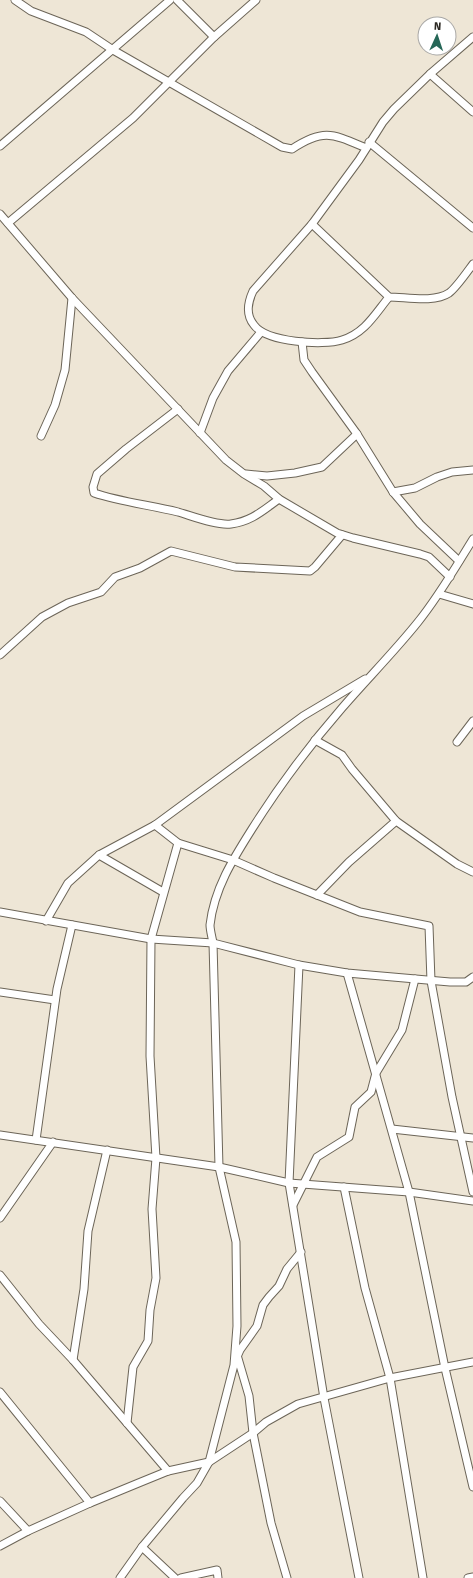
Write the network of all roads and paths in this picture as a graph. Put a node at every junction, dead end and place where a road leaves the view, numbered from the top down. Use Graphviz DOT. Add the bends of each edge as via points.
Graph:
graph roads {
  1 [pos="15,0"];
  2 [pos="170,0"];
  3 [pos="178,0"];
  4 [pos="256,0"];
  5 [pos="214,37"];
  6 [pos="473,37"];
  7 [pos="112,50"];
  8 [pos="430,74"];
  9 [pos="169,82"];
  10 [pos="473,112"];
  11 [pos="367,145"];
  12 [pos="0,146"];
  13 [pos="0,214"];
  14 [pos="8,223"];
  15 [pos="312,224"];
  16 [pos="473,228"];
  17 [pos="473,264"];
  18 [pos="389,297"];
  19 [pos="72,298"];
  20 [pos="261,332"];
  21 [pos="302,342"];
  22 [pos="178,409"];
  23 [pos="200,433"];
  24 [pos="357,434"];
  25 [pos="41,436"];
  26 [pos="473,470"];
  27 [pos="244,474"];
  28 [pos="393,492"];
  29 [pos="279,499"];
  30 [pos="342,535"];
  31 [pos="473,539"];
  32 [pos="460,561"];
  33 [pos="450,577"];
  34 [pos="440,594"];
  35 [pos="473,604"];
  36 [pos="0,655"];
  37 [pos="372,674"];
  38 [pos="473,721"];
  39 [pos="315,740"];
  40 [pos="457,742"];
  41 [pos="396,821"];
  42 [pos="155,825"];
  43 [pos="178,843"];
  44 [pos="99,855"];
  45 [pos="234,860"];
  46 [pos="473,872"];
  47 [pos="163,892"];
  48 [pos="317,895"];
  49 [pos="0,912"];
  50 [pos="46,921"];
  51 [pos="72,925"];
  52 [pos="151,939"];
  53 [pos="213,943"];
  54 [pos="299,965"];
  55 [pos="347,973"];
  56 [pos="473,978"];
  57 [pos="415,979"];
  58 [pos="431,981"];
  59 [pos="0,992"];
  60 [pos="55,1000"];
  61 [pos="376,1073"];
  62 [pos="392,1129"];
  63 [pos="0,1136"];
  64 [pos="461,1137"];
  65 [pos="473,1138"];
  66 [pos="36,1140"];
  67 [pos="53,1142"];
  68 [pos="107,1150"];
  69 [pos="156,1158"];
  70 [pos="219,1167"];
  71 [pos="289,1183"];
  72 [pos="304,1184"];
  73 [pos="344,1187"];
  74 [pos="409,1192"];
  75 [pos="473,1192"];
  76 [pos="473,1201"];
  77 [pos="293,1206"];
  78 [pos="0,1218"];
  79 [pos="301,1252"];
  80 [pos="0,1275"];
  81 [pos="237,1355"];
  82 [pos="72,1360"];
  83 [pos="473,1362"];
  84 [pos="234,1365"];
  85 [pos="445,1368"];
  86 [pos="390,1378"];
  87 [pos="0,1392"];
  88 [pos="324,1398"];
  89 [pos="127,1423"];
  90 [pos="253,1433"];
  91 [pos="209,1462"];
  92 [pos="168,1471"];
  93 [pos="473,1487"];
  94 [pos="0,1501"];
  95 [pos="90,1503"];
  96 [pos="28,1531"];
  97 [pos="0,1546"];
  98 [pos="142,1548"];
  99 [pos="473,1577"];
  100 [pos="120,1578"];
  101 [pos="175,1578"];
  102 [pos="181,1578"];
  103 [pos="218,1578"];
  104 [pos="287,1578"];
  105 [pos="359,1578"];
  106 [pos="423,1578"];
  107 [pos="468,1578"];
  1 -- 7 [label="street" via="31,11 86,32"];
  2 -- 7 [label="street"];
  3 -- 5 [label="street"];
  4 -- 5 [label="street"];
  5 -- 9 [label="street"];
  6 -- 8 [label="street"];
  7 -- 9 [label="street"];
  7 -- 12 [label="street"];
  8 -- 10 [label="street"];
  8 -- 11 [label="street" via="394,109"];
  9 -- 11 [label="street" via="282,147 292,149 318,136 330,134"];
  9 -- 14 [label="street" via="133,118"];
  11 -- 15 [label="street" via="359,160"];
  11 -- 16 [label="street"];
  13 -- 14 [label="street"];
  14 -- 19 [label="street"];
  15 -- 18 [label="street"];
  15 -- 20 [label="street" via="253,291 247,303 253,325"];
  17 -- 18 [label="street" via="449,293 439,297"];
  18 -- 21 [label="street" via="363,330 342,340"];
  19 -- 22 [label="street"];
  19 -- 25 [label="street" via="65,370 55,405"];
  20 -- 21 [label="street"];
  20 -- 23 [label="street" via="228,372 213,398"];
  21 -- 24 [label="street" via="304,360"];
  22 -- 23 [label="street"];
  22 -- 29 [label="street" via="97,474 94,493 229,524 250,520"];
  23 -- 27 [label="street" via="226,460"];
  24 -- 27 [label="street" via="322,467 267,476"];
  24 -- 28 [label="street"];
  26 -- 28 [label="street" via="452,472 415,488"];
  27 -- 29 [label="street"];
  28 -- 32 [label="street" via="420,524"];
  29 -- 30 [label="street"];
  30 -- 33 [label="street" via="429,557"];
  30 -- 36 [label="street" via="310,571 235,567 171,551 140,568 115,577 101,592 68,603 42,617"];
  31 -- 32 [label="street"];
  32 -- 33 [label="street"];
  33 -- 34 [label="street"];
  34 -- 35 [label="street"];
  34 -- 37 [label="street"];
  37 -- 39 [label="street"];
  37 -- 42 [label="street" via="303,716"];
  38 -- 40 [label="street"];
  39 -- 41 [label="street" via="342,755"];
  39 -- 45 [label="street" via="277,789"];
  41 -- 46 [label="street" via="457,864"];
  41 -- 48 [label="street" via="349,862"];
  42 -- 43 [label="street"];
  42 -- 44 [label="street"];
  43 -- 45 [label="street"];
  43 -- 47 [label="street"];
  44 -- 47 [label="street"];
  44 -- 50 [label="street" via="68,883"];
  45 -- 48 [label="street"];
  45 -- 53 [label="street" via="219,887 210,926"];
  47 -- 52 [label="street"];
  48 -- 58 [label="street" via="360,912 429,926"];
  49 -- 50 [label="street"];
  50 -- 51 [label="street"];
  51 -- 52 [label="street"];
  51 -- 60 [label="street"];
  52 -- 53 [label="street"];
  52 -- 69 [label="street" via="150,1056"];
  53 -- 54 [label="street"];
  53 -- 70 [label="street"];
  54 -- 55 [label="street"];
  54 -- 71 [label="street"];
  55 -- 57 [label="street"];
  55 -- 61 [label="street"];
  56 -- 58 [label="street" via="466,982"];
  57 -- 58 [label="street"];
  57 -- 61 [label="street" via="402,1030"];
  58 -- 64 [label="street"];
  59 -- 60 [label="street"];
  60 -- 66 [label="street"];
  61 -- 62 [label="street"];
  61 -- 72 [label="street" via="371,1092 355,1107 349,1137 317,1157"];
  62 -- 64 [label="street"];
  62 -- 74 [label="street"];
  63 -- 66 [label="street"];
  64 -- 65 [label="street"];
  64 -- 75 [label="street"];
  66 -- 67 [label="street"];
  67 -- 68 [label="street"];
  67 -- 78 [label="street"];
  68 -- 69 [label="street"];
  68 -- 82 [label="street" via="88,1231 84,1289"];
  69 -- 70 [label="street"];
  69 -- 89 [label="street" via="152,1209 156,1278 148,1341 133,1367"];
  70 -- 71 [label="street"];
  70 -- 84 [label="street" via="236,1242 237,1326"];
  71 -- 72 [label="street"];
  71 -- 77 [label="street"];
  72 -- 73 [label="street"];
  72 -- 77 [label="street"];
  73 -- 74 [label="street"];
  73 -- 86 [label="street" via="365,1288"];
  74 -- 76 [label="street"];
  74 -- 85 [label="street"];
  77 -- 79 [label="street"];
  79 -- 81 [label="street" via="287,1269 280,1286 263,1305 257,1326"];
  79 -- 88 [label="street"];
  80 -- 82 [label="street" via="38,1324"];
  81 -- 84 [label="street"];
  81 -- 90 [label="street" via="249,1396"];
  82 -- 89 [label="street"];
  83 -- 85 [label="street"];
  84 -- 91 [label="street"];
  85 -- 86 [label="street"];
  85 -- 93 [label="street"];
  86 -- 88 [label="street"];
  86 -- 106 [label="street"];
  87 -- 95 [label="street"];
  88 -- 90 [label="street" via="298,1404 266,1422"];
  88 -- 105 [label="street"];
  89 -- 92 [label="street"];
  90 -- 91 [label="street"];
  90 -- 104 [label="street" via="271,1523"];
  91 -- 92 [label="street"];
  91 -- 98 [label="street" via="197,1484"];
  92 -- 95 [label="street"];
  94 -- 96 [label="street"];
  95 -- 96 [label="street"];
  96 -- 97 [label="street"];
  98 -- 100 [label="street"];
  98 -- 101 [label="street"];
  99 -- 107 [label="street"];
  102 -- 103 [label="street" via="217,1570"];
}
